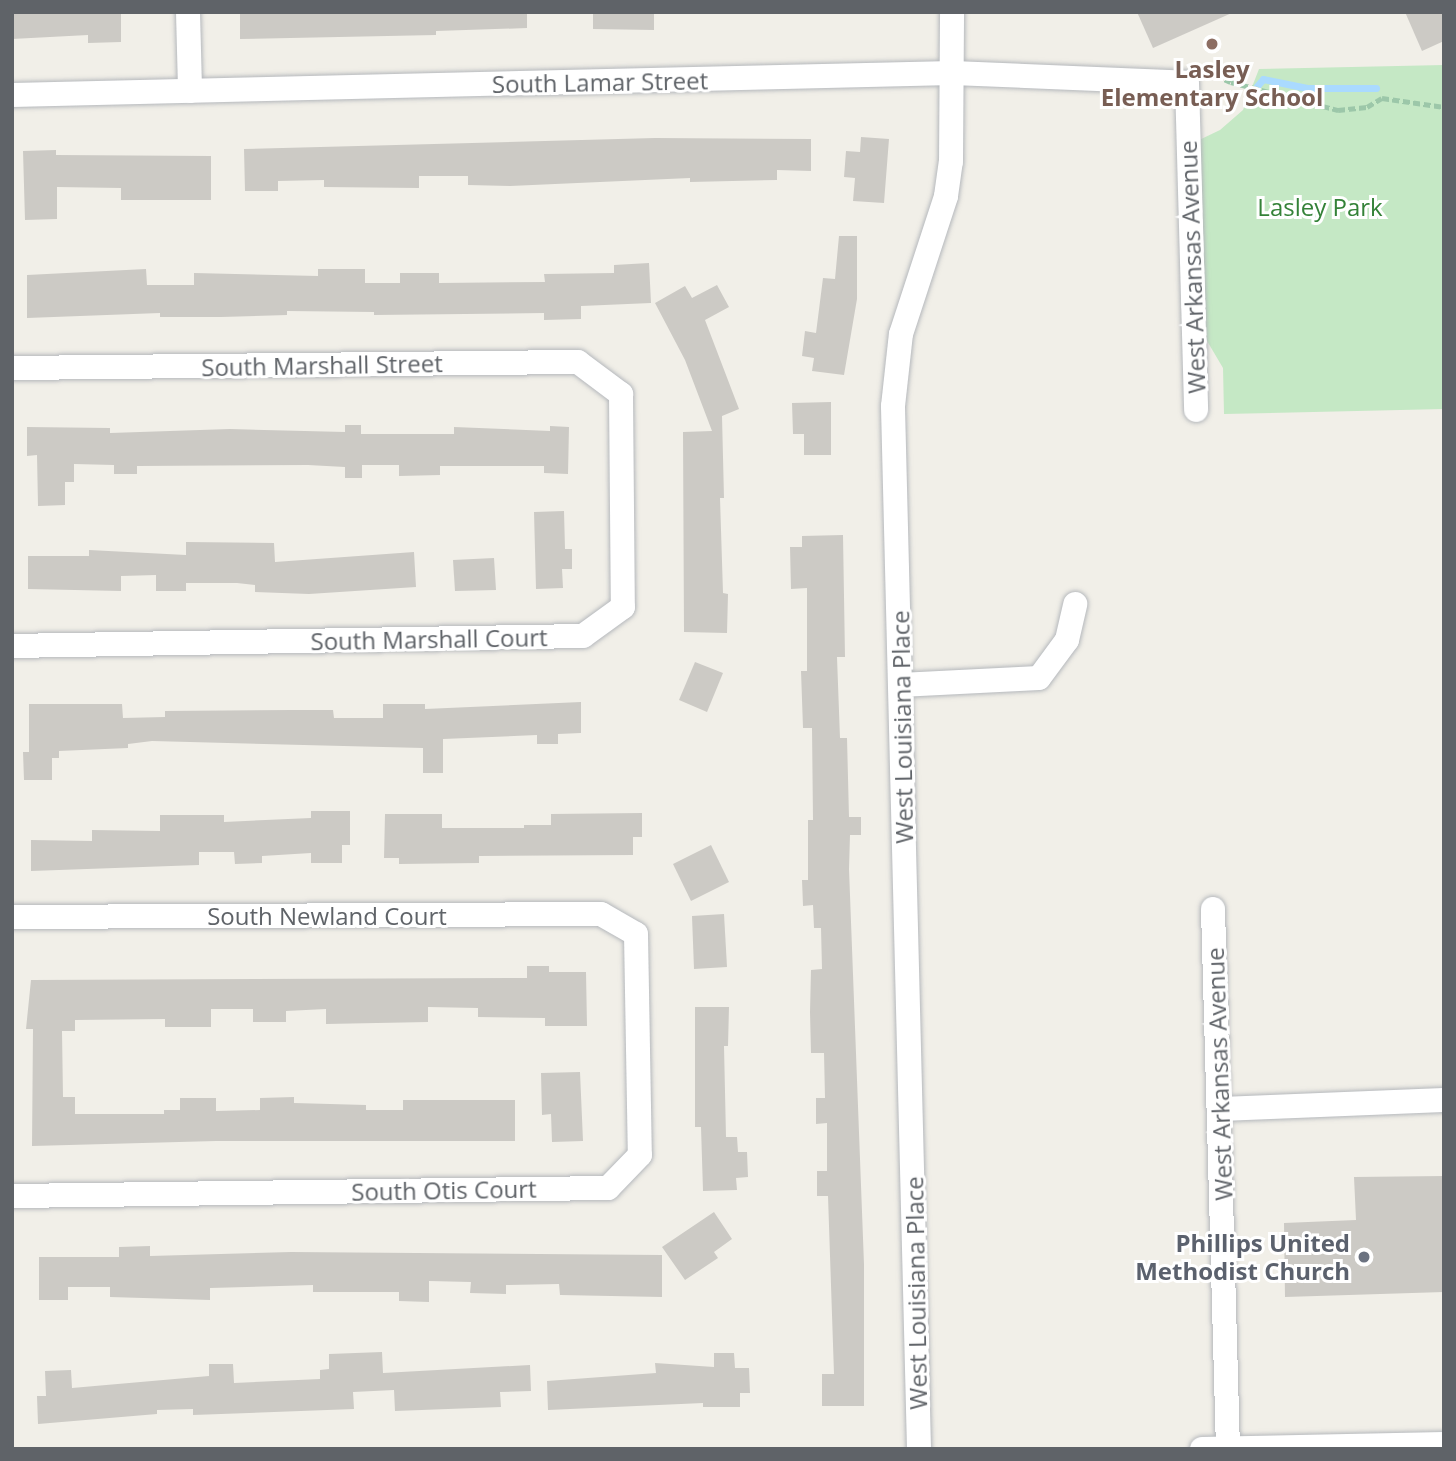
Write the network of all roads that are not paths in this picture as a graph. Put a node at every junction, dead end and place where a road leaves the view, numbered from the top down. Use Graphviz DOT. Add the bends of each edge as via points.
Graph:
graph roads {
  1 [pos="188,12"];
  2 [pos="952,12"];
  3 [pos="953,73"];
  4 [pos="1186,83"];
  5 [pos="190,91"];
  6 [pos="12,95"];
  7 [pos="12,369"];
  8 [pos="621,394"];
  9 [pos="1196,410"];
  10 [pos="1075,604"];
  11 [pos="12,646"];
  12 [pos="900,685"];
  13 [pos="1213,909"];
  14 [pos="12,917"];
  15 [pos="636,934"];
  16 [pos="1444,1100"];
  17 [pos="1222,1110"];
  18 [pos="12,1196"];
  19 [pos="1444,1444"];
  20 [pos="1228,1448"];
  21 [pos="919,1449"];
  22 [pos="1202,1449"];
  1 -- 5 [label="street"];
  2 -- 3 [label="street, West Louisiana Place"];
  3 -- 4 [label="street, South Lamar Street"];
  3 -- 5 [label="street, South Lamar Street"];
  3 -- 12 [label="street, West Louisiana Place" via="946,196 901,334 893,405"];
  4 -- 9 [label="street, West Arkansas Avenue"];
  5 -- 6 [label="street, South Lamar Street"];
  7 -- 8 [label="street, South Marshall Street" via="579,362"];
  8 -- 11 [label="street, South Marshall Court" via="623,607 583,636"];
  10 -- 12 [label="street" via="1067,640 1039,678"];
  12 -- 21 [label="street, West Louisiana Place"];
  13 -- 17 [label="street, West Arkansas Avenue"];
  14 -- 15 [label="street, South Newland Court" via="601,914"];
  15 -- 18 [label="street, South Otis Court" via="640,1155 608,1188"];
  16 -- 17 [label="street"];
  17 -- 20 [label="street, West Arkansas Avenue"];
  19 -- 20 [label="street"];
  20 -- 22 [label="street"];
}
